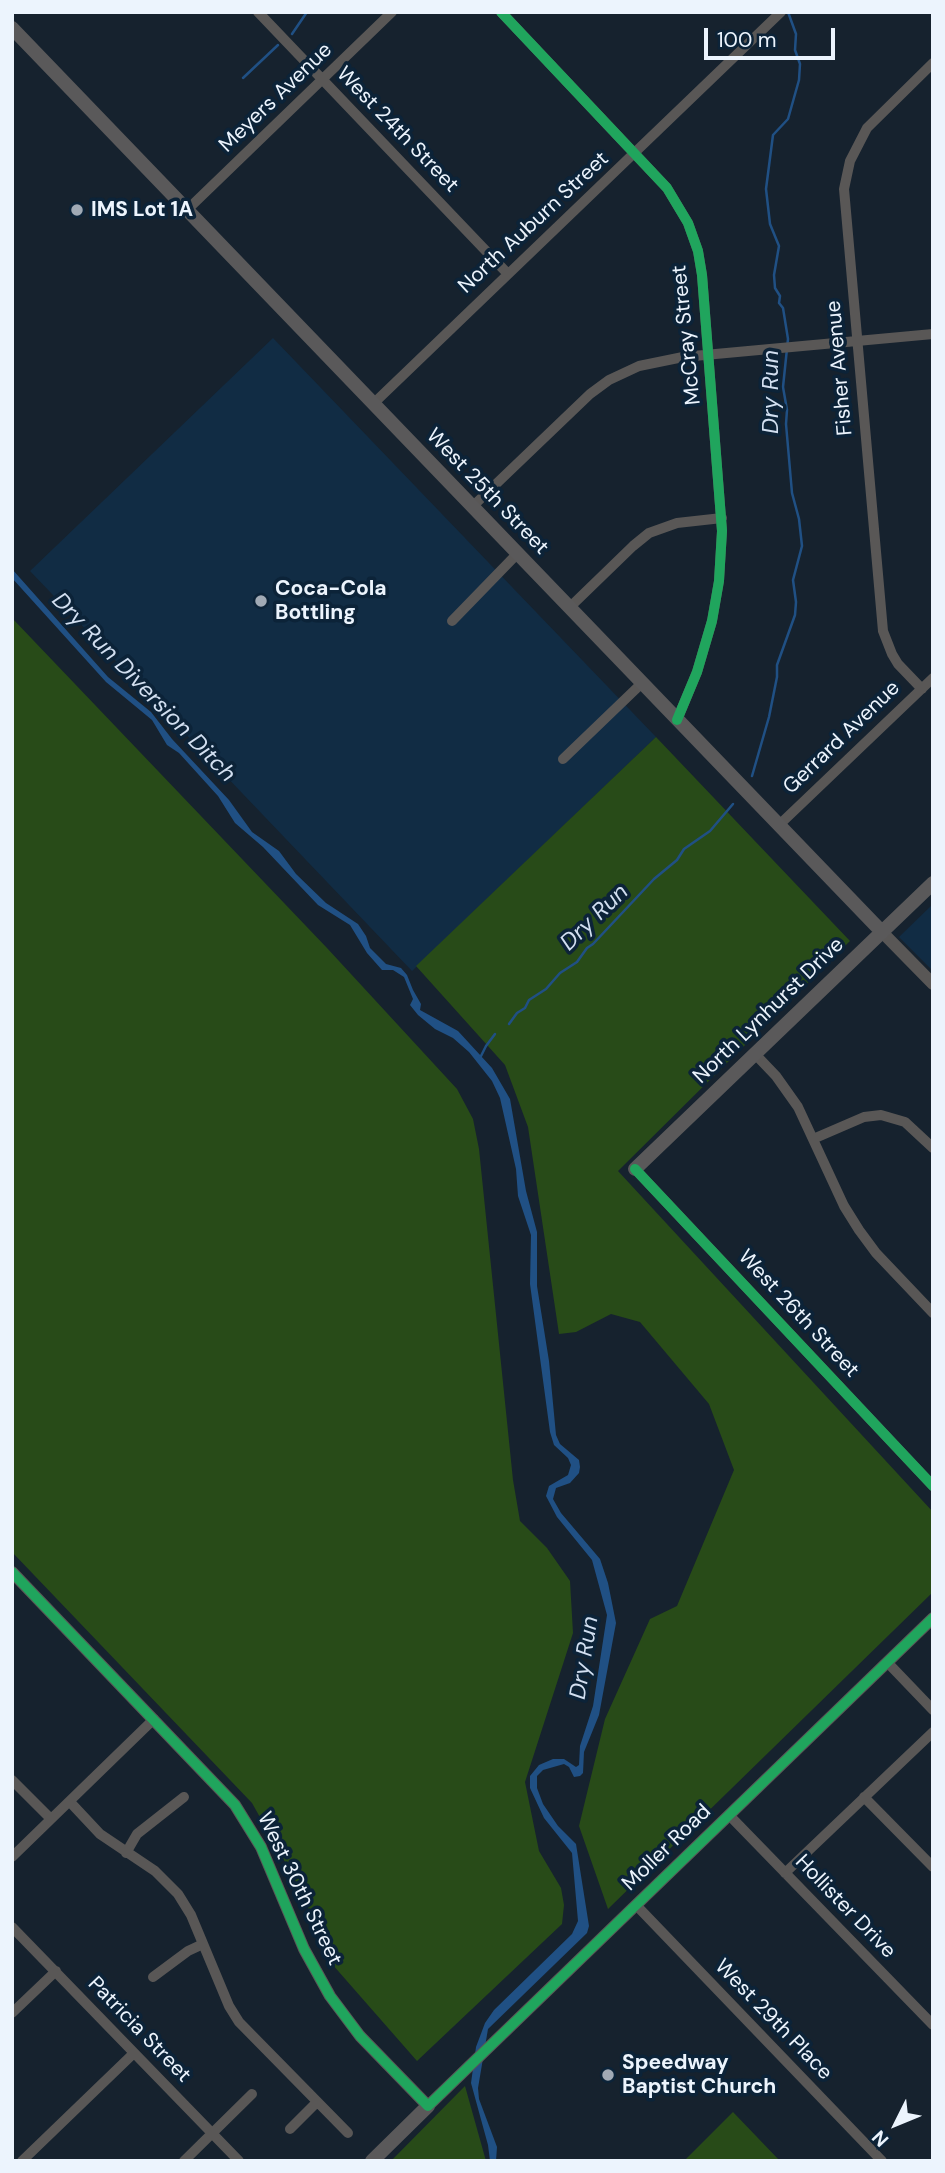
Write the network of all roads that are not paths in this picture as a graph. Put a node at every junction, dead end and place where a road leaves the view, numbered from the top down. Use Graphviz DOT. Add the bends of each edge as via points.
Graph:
graph roads {
  1 [pos="258,12"];
  2 [pos="392,12"];
  3 [pos="501,12"];
  4 [pos="778,15"];
  5 [pos="12,28"];
  6 [pos="933,64"];
  7 [pos="323,80"];
  8 [pos="635,154"];
  9 [pos="187,210"];
  10 [pos="508,274"];
  11 [pos="933,334"];
  12 [pos="857,341"];
  13 [pos="709,354"];
  14 [pos="373,404"];
  15 [pos="472,507"];
  16 [pos="722,518"];
  17 [pos="517,554"];
  18 [pos="569,608"];
  19 [pos="452,621"];
  20 [pos="933,678"];
  21 [pos="642,684"];
  22 [pos="922,688"];
  23 [pos="677,720"];
  24 [pos="563,759"];
  25 [pos="778,826"];
  26 [pos="933,883"];
  27 [pos="882,932"];
  28 [pos="933,984"];
  29 [pos="755,1054"];
  30 [pos="813,1139"];
  31 [pos="933,1148"];
  32 [pos="635,1169"];
  33 [pos="933,1313"];
  34 [pos="933,1486"];
  35 [pos="12,1572"];
  36 [pos="933,1618"];
  37 [pos="887,1662"];
  38 [pos="933,1710"];
  39 [pos="154,1719"];
  40 [pos="933,1732"];
  41 [pos="12,1780"];
  42 [pos="184,1797"];
  43 [pos="864,1797"];
  44 [pos="70,1802"];
  45 [pos="729,1815"];
  46 [pos="51,1819"];
  47 [pos="126,1853"];
  48 [pos="12,1857"];
  49 [pos="933,1867"];
  50 [pos="785,1873"];
  51 [pos="636,1905"];
  52 [pos="12,1927"];
  53 [pos="203,1944"];
  54 [pos="55,1971"];
  55 [pos="153,1977"];
  56 [pos="12,2013"];
  57 [pos="933,2025"];
  58 [pos="134,2053"];
  59 [pos="252,2094"];
  60 [pos="317,2102"];
  61 [pos="428,2106"];
  62 [pos="290,2129"];
  63 [pos="212,2133"];
  64 [pos="348,2133"];
  65 [pos="22,2161"];
  66 [pos="184,2161"];
  67 [pos="239,2161"];
  68 [pos="372,2161"];
  69 [pos="882,2161"];
  1 -- 7 [label="street, West 24th Street"];
  2 -- 7 [label="street, Meyers Avenue"];
  3 -- 8 [label="street, McCray Street"];
  4 -- 8 [label="street, North Auburn Street"];
  5 -- 9 [label="main road, West 25th Street"];
  6 -- 12 [label="street, Fisher Avenue" via="867,128 850,161 844,202"];
  7 -- 9 [label="street, Meyers Avenue"];
  7 -- 10 [label="street, West 24th Street"];
  8 -- 10 [label="street, North Auburn Street"];
  8 -- 13 [label="street, McCray Street" via="677,202 694,239"];
  9 -- 14 [label="main road, West 25th Street"];
  10 -- 14 [label="street, North Auburn Street"];
  11 -- 12 [label="street"];
  12 -- 13 [label="street"];
  12 -- 22 [label="street, Fisher Avenue" via="883,631 898,664"];
  13 -- 15 [label="street" via="655,361 609,380"];
  13 -- 16 [label="street, McCray Street"];
  14 -- 15 [label="main road, West 25th Street"];
  15 -- 17 [label="main road, West 25th Street"];
  16 -- 18 [label="street" via="677,523 649,533"];
  16 -- 23 [label="street, McCray Street" via="712,621"];
  17 -- 18 [label="main road, West 25th Street"];
  17 -- 19 [label="street"];
  18 -- 21 [label="main road, West 25th Street"];
  20 -- 22 [label="street, Gerrard Avenue"];
  21 -- 23 [label="main road, West 25th Street"];
  21 -- 24 [label="street"];
  22 -- 25 [label="street, Gerrard Avenue"];
  23 -- 25 [label="main road, West 25th Street"];
  25 -- 27 [label="main road, West 25th Street"];
  26 -- 27 [label="main road, North Lynhurst Drive"];
  27 -- 28 [label="street, West 25th Street"];
  27 -- 29 [label="main road, North Lynhurst Drive"];
  29 -- 30 [label="street" via="793,1099"];
  29 -- 32 [label="main road, North Lynhurst Drive"];
  30 -- 31 [label="street" via="864,1117 881,1115 905,1122"];
  30 -- 33 [label="street" via="859,1230"];
  32 -- 34 [label="street, West 26th Street"];
  35 -- 39 [label="street, West 30th Street"];
  36 -- 37 [label="street, Moller Road"];
  37 -- 38 [label="street"];
  37 -- 45 [label="street, Moller Road"];
  39 -- 44 [label="street"];
  39 -- 61 [label="street, West 30th Street" via="243,1815 304,1950 330,1996 360,2036"];
  40 -- 43 [label="street"];
  41 -- 46 [label="street"];
  42 -- 47 [label="street" via="137,1834"];
  43 -- 49 [label="street"];
  43 -- 50 [label="street"];
  44 -- 46 [label="street"];
  44 -- 47 [label="street"];
  45 -- 50 [label="street, Hollister Drive"];
  45 -- 51 [label="street, Moller Road"];
  46 -- 48 [label="street"];
  47 -- 53 [label="street" via="155,1871 178,1894"];
  50 -- 57 [label="street, Hollister Drive"];
  51 -- 61 [label="street, Moller Road"];
  51 -- 69 [label="street, West 29th Place"];
  52 -- 54 [label="street, Patricia Street"];
  53 -- 55 [label="street"];
  53 -- 60 [label="street" via="239,2022"];
  54 -- 56 [label="street"];
  54 -- 58 [label="street, Patricia Street"];
  58 -- 63 [label="street, Patricia Street"];
  58 -- 65 [label="street"];
  59 -- 63 [label="street"];
  60 -- 62 [label="street"];
  60 -- 64 [label="street"];
  61 -- 68 [label="main road, Moller Road"];
  63 -- 66 [label="street"];
  63 -- 67 [label="street, Patricia Street"];
}
